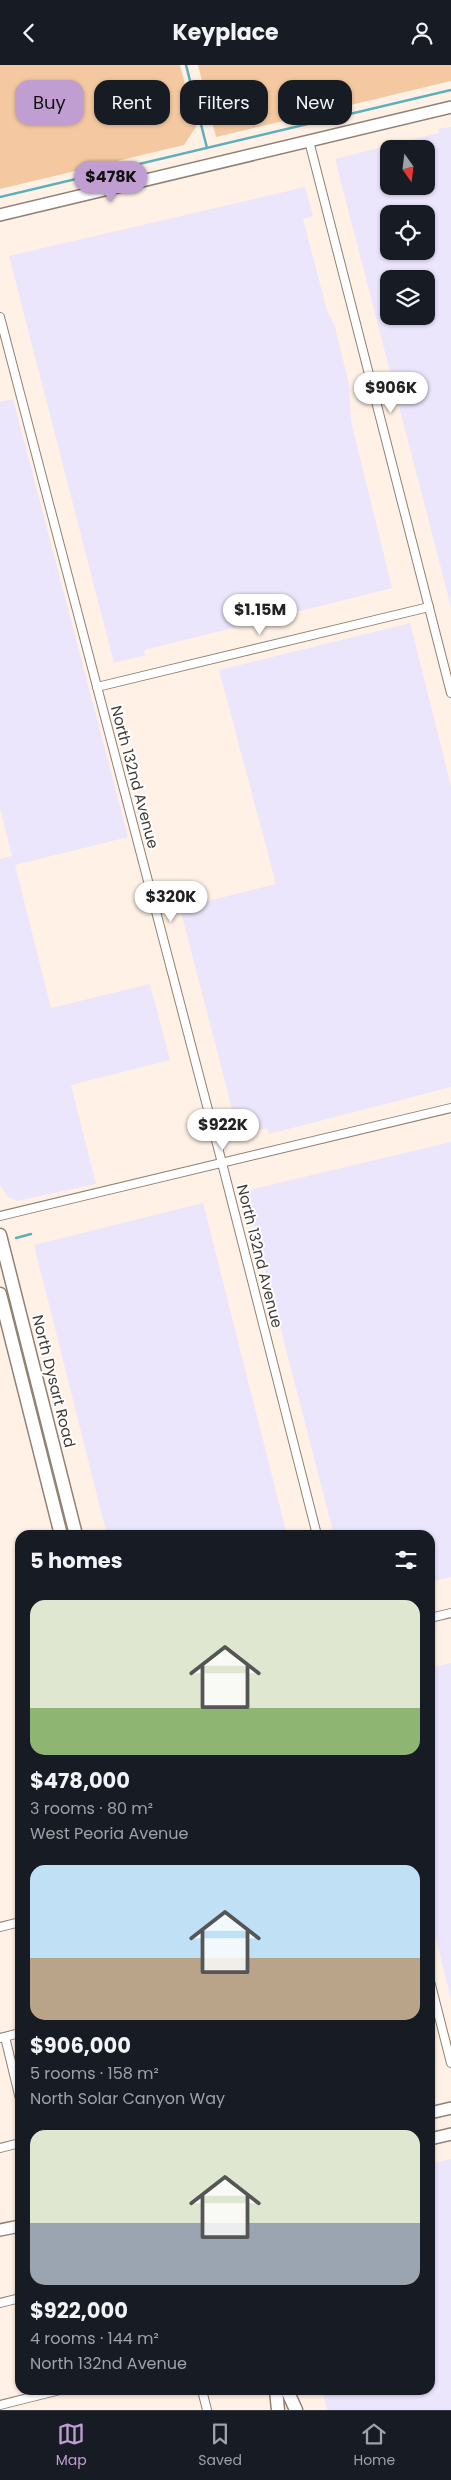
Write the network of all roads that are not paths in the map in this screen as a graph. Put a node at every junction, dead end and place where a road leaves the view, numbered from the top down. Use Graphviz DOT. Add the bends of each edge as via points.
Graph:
graph roads {
  1 [pos="451,107"];
  2 [pos="309,141"];
  3 [pos="0,215"];
  4 [pos="0,317"];
  5 [pos="429,607"];
  6 [pos="97,687"];
  7 [pos="451,693"];
  8 [pos="451,1108"];
  9 [pos="222,1163"];
  10 [pos="0,1217"];
  11 [pos="0,1235"];
  12 [pos="0,1294"];
  13 [pos="60,1530"];
  14 [pos="75,1530"];
  15 [pos="316,1530"];
  16 [pos="451,1613"];
  17 [pos="435,1617"];
  18 [pos="15,1923"];
  19 [pos="0,1927"];
  20 [pos="435,2001"];
  21 [pos="15,2034"];
  22 [pos="2,2037"];
  23 [pos="451,2063"];
  24 [pos="15,2082"];
  25 [pos="451,2108"];
  26 [pos="435,2112"];
  27 [pos="451,2134"];
  28 [pos="435,2138"];
  29 [pos="15,2144"];
  30 [pos="0,2148"];
  31 [pos="15,2226"];
  32 [pos="0,2230"];
  33 [pos="15,2299"];
  34 [pos="0,2303"];
  35 [pos="40,2395"];
  36 [pos="203,2395"];
  37 [pos="276,2395"];
  38 [pos="289,2395"];
  39 [pos="0,2405"];
  40 [pos="207,2410"];
  41 [pos="278,2410"];
  42 [pos="296,2410"];
  1 -- 2 [label="main road"];
  2 -- 3 [label="main road"];
  2 -- 5 [label="street"];
  4 -- 6 [label="street, North 132nd Avenue"];
  5 -- 6 [label="street"];
  5 -- 7 [label="street"];
  6 -- 9 [label="street, North 132nd Avenue"];
  8 -- 9 [label="street"];
  9 -- 10 [label="street"];
  9 -- 15 [label="street, North 132nd Avenue"];
  11 -- 14 [label="main road, North Dysart Road"];
  12 -- 13 [label="main road, North Dysart Road"];
  16 -- 17 [label="street"];
  18 -- 19 [label="street"];
  20 -- 23 [label="street"];
  21 -- 22 [label="street"];
  22 -- 24 [label="street"];
  25 -- 26 [label="main road"];
  27 -- 28 [label="main road"];
  29 -- 30 [label="street"];
  31 -- 32 [label="main road"];
  33 -- 34 [label="street"];
  35 -- 39 [label="street"];
  36 -- 40 [label="street"];
  37 -- 41 [label="main road"];
  38 -- 42 [label="main road"];
}
